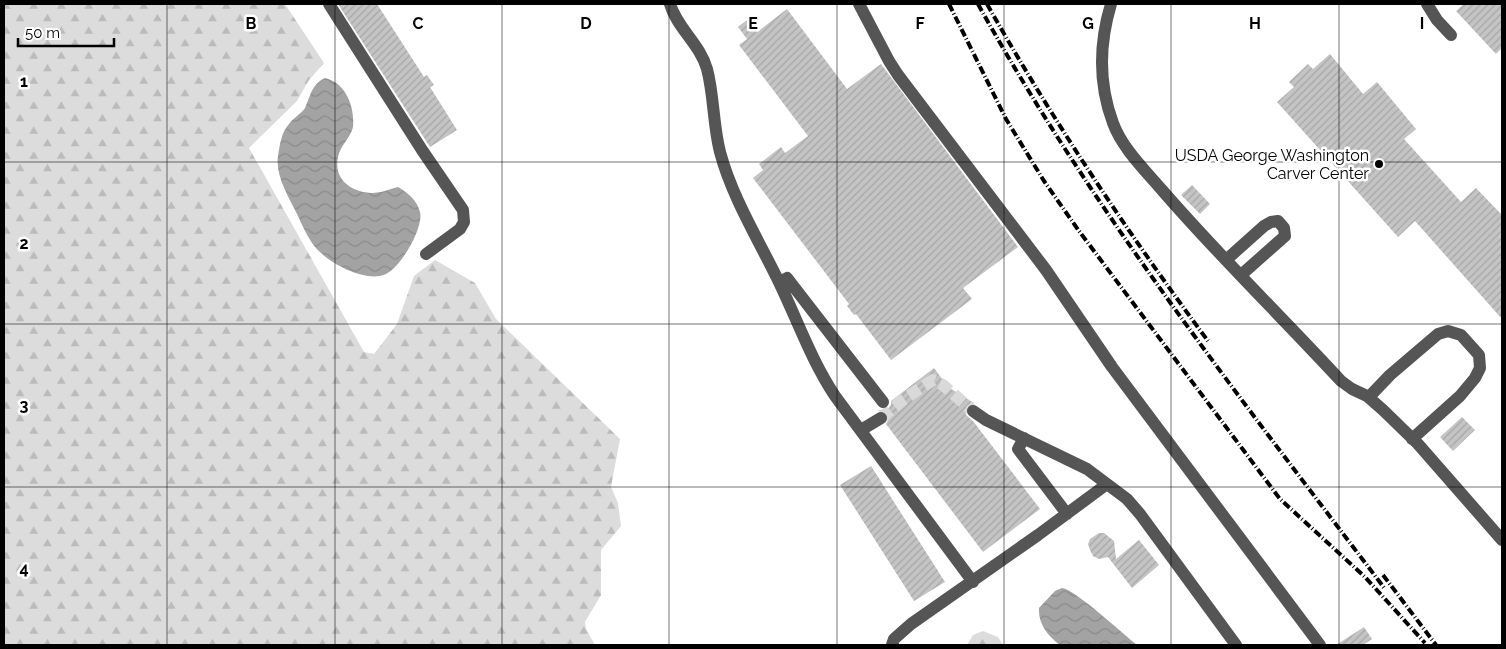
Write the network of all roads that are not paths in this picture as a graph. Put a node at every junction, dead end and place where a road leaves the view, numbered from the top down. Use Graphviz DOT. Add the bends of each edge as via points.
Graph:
graph roads {
  1 [pos="329,4"];
  2 [pos="670,4"];
  3 [pos="1111,4"];
  4 [pos="1426,4"];
  5 [pos="865,5"];
  6 [pos="1451,35"];
  7 [pos="426,254"];
  8 [pos="1226,260"];
  9 [pos="1241,275"];
  10 [pos="779,282"];
  11 [pos="1368,397"];
  12 [pos="884,402"];
  13 [pos="973,411"];
  14 [pos="881,418"];
  15 [pos="861,430"];
  16 [pos="1024,438"];
  17 [pos="1412,440"];
  18 [pos="1107,484"];
  19 [pos="1067,514"];
  20 [pos="1502,540"];
  21 [pos="973,582"];
  22 [pos="892,645"];
  23 [pos="1236,645"];
  24 [pos="1320,645"];
  1 -- 7 [label="lane" via="463,210 464,222 460,229"];
  2 -- 10 [label="lane" via="708,70 720,152 732,187"];
  3 -- 8 [label="lane" via="1101,55 1106,102 1114,125 1144,169"];
  4 -- 6 [label="lane"];
  5 -- 24 [label="lane" via="889,61 898,74 1046,270 1112,367"];
  8 -- 9 [label="lane"];
  8 -- 9 [label="lane" via="1264,226 1278,221 1285,236"];
  9 -- 11 [label="lane" via="1341,381"];
  10 -- 12 [label="lane" via="787,278"];
  10 -- 15 [label="lane" via="822,376"];
  11 -- 17 [label="lane"];
  11 -- 17 [label="lane" via="1438,334 1461,335 1479,356 1480,368 1476,378"];
  13 -- 16 [label="lane"];
  14 -- 15 [label="lane"];
  15 -- 21 [label="lane"];
  16 -- 18 [label="lane" via="1087,470"];
  16 -- 19 [label="lane" via="1018,449"];
  17 -- 20 [label="lane"];
  18 -- 19 [label="lane"];
  18 -- 23 [label="lane" via="1140,514"];
  19 -- 21 [label="lane"];
  21 -- 22 [label="lane" via="911,624 894,639"];
}
